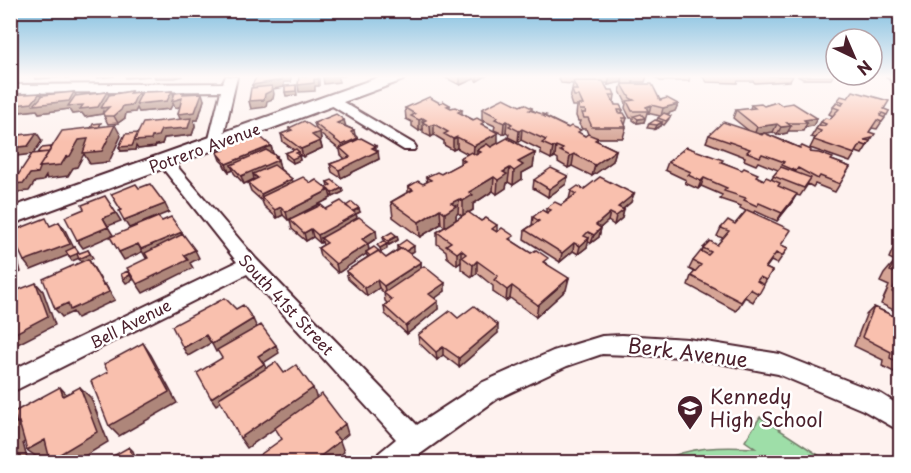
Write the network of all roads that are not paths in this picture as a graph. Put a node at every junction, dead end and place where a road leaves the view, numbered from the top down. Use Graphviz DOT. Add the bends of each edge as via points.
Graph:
graph roads {
  1 [pos="226,98"];
  2 [pos="331,99"];
  3 [pos="215,143"];
  4 [pos="409,147"];
  5 [pos="165,161"];
  6 [pos="10,217"];
  7 [pos="249,264"];
  8 [pos="10,383"];
  9 [pos="900,418"];
  10 [pos="415,441"];
  11 [pos="388,462"];
  1 -- 3 [label="street"];
  2 -- 3 [label="street, Potrero Avenue"];
  2 -- 4 [label="street"];
  3 -- 5 [label="street, Potrero Avenue"];
  5 -- 6 [label="street, Potrero Avenue"];
  5 -- 7 [label="street, South 41st Street"];
  7 -- 8 [label="street, Bell Avenue"];
  7 -- 10 [label="street, South 41st Street"];
  9 -- 10 [label="street, Berk Avenue" via="872,402 780,364 688,348 622,344 602,345 561,358 489,391"];
  10 -- 11 [label="street, Berk Avenue"];
}
